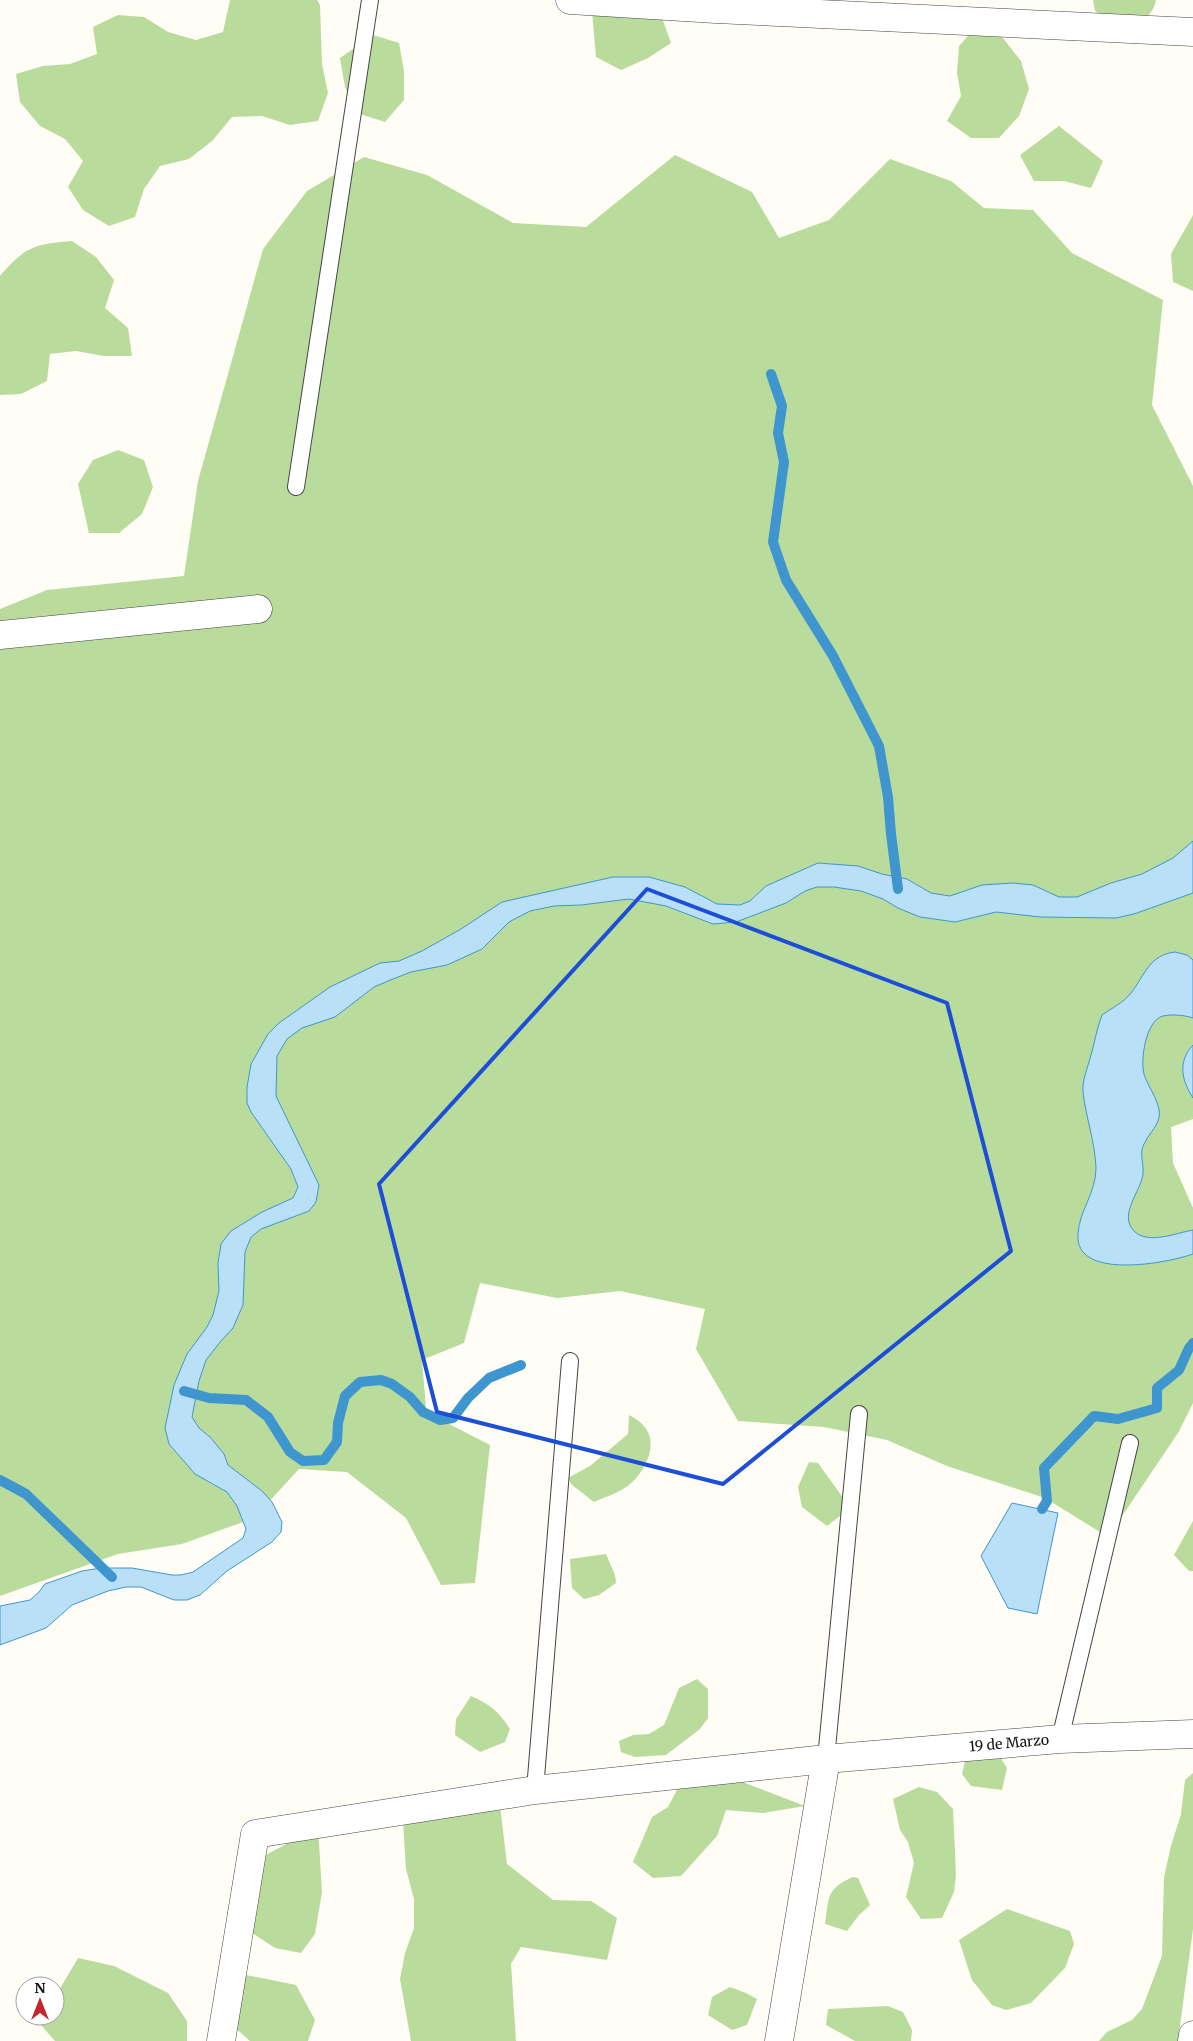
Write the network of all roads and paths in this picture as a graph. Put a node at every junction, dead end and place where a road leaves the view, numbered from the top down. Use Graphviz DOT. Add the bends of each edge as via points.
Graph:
graph roads {
  1 [pos="370,0"];
  2 [pos="570,0"];
  3 [pos="717,5"];
  4 [pos="1193,32"];
  5 [pos="296,487"];
  6 [pos="258,609"];
  7 [pos="0,635"];
  8 [pos="570,1361"];
  9 [pos="859,1414"];
  10 [pos="1130,1443"];
  11 [pos="1193,1734"];
  12 [pos="1060,1738"];
  13 [pos="826,1759"];
  14 [pos="536,1790"];
  15 [pos="1193,2035"];
  16 [pos="220,2041"];
  17 [pos="779,2041"];
  18 [pos="1192,2041"];
  1 -- 5 [label="lane"];
  2 -- 3 [label="street"];
  3 -- 4 [label="street"];
  6 -- 7 [label="street"];
  8 -- 14 [label="lane"];
  9 -- 13 [label="lane"];
  10 -- 12 [label="lane"];
  11 -- 12 [label="street, 19 de Marzo"];
  12 -- 13 [label="street, 19 de Marzo"];
  13 -- 14 [label="street, 19 de Marzo"];
  13 -- 17 [label="street"];
  14 -- 16 [label="street, 19 de Marzo" via="255,1834"];
  15 -- 18 [label="street"];
}
